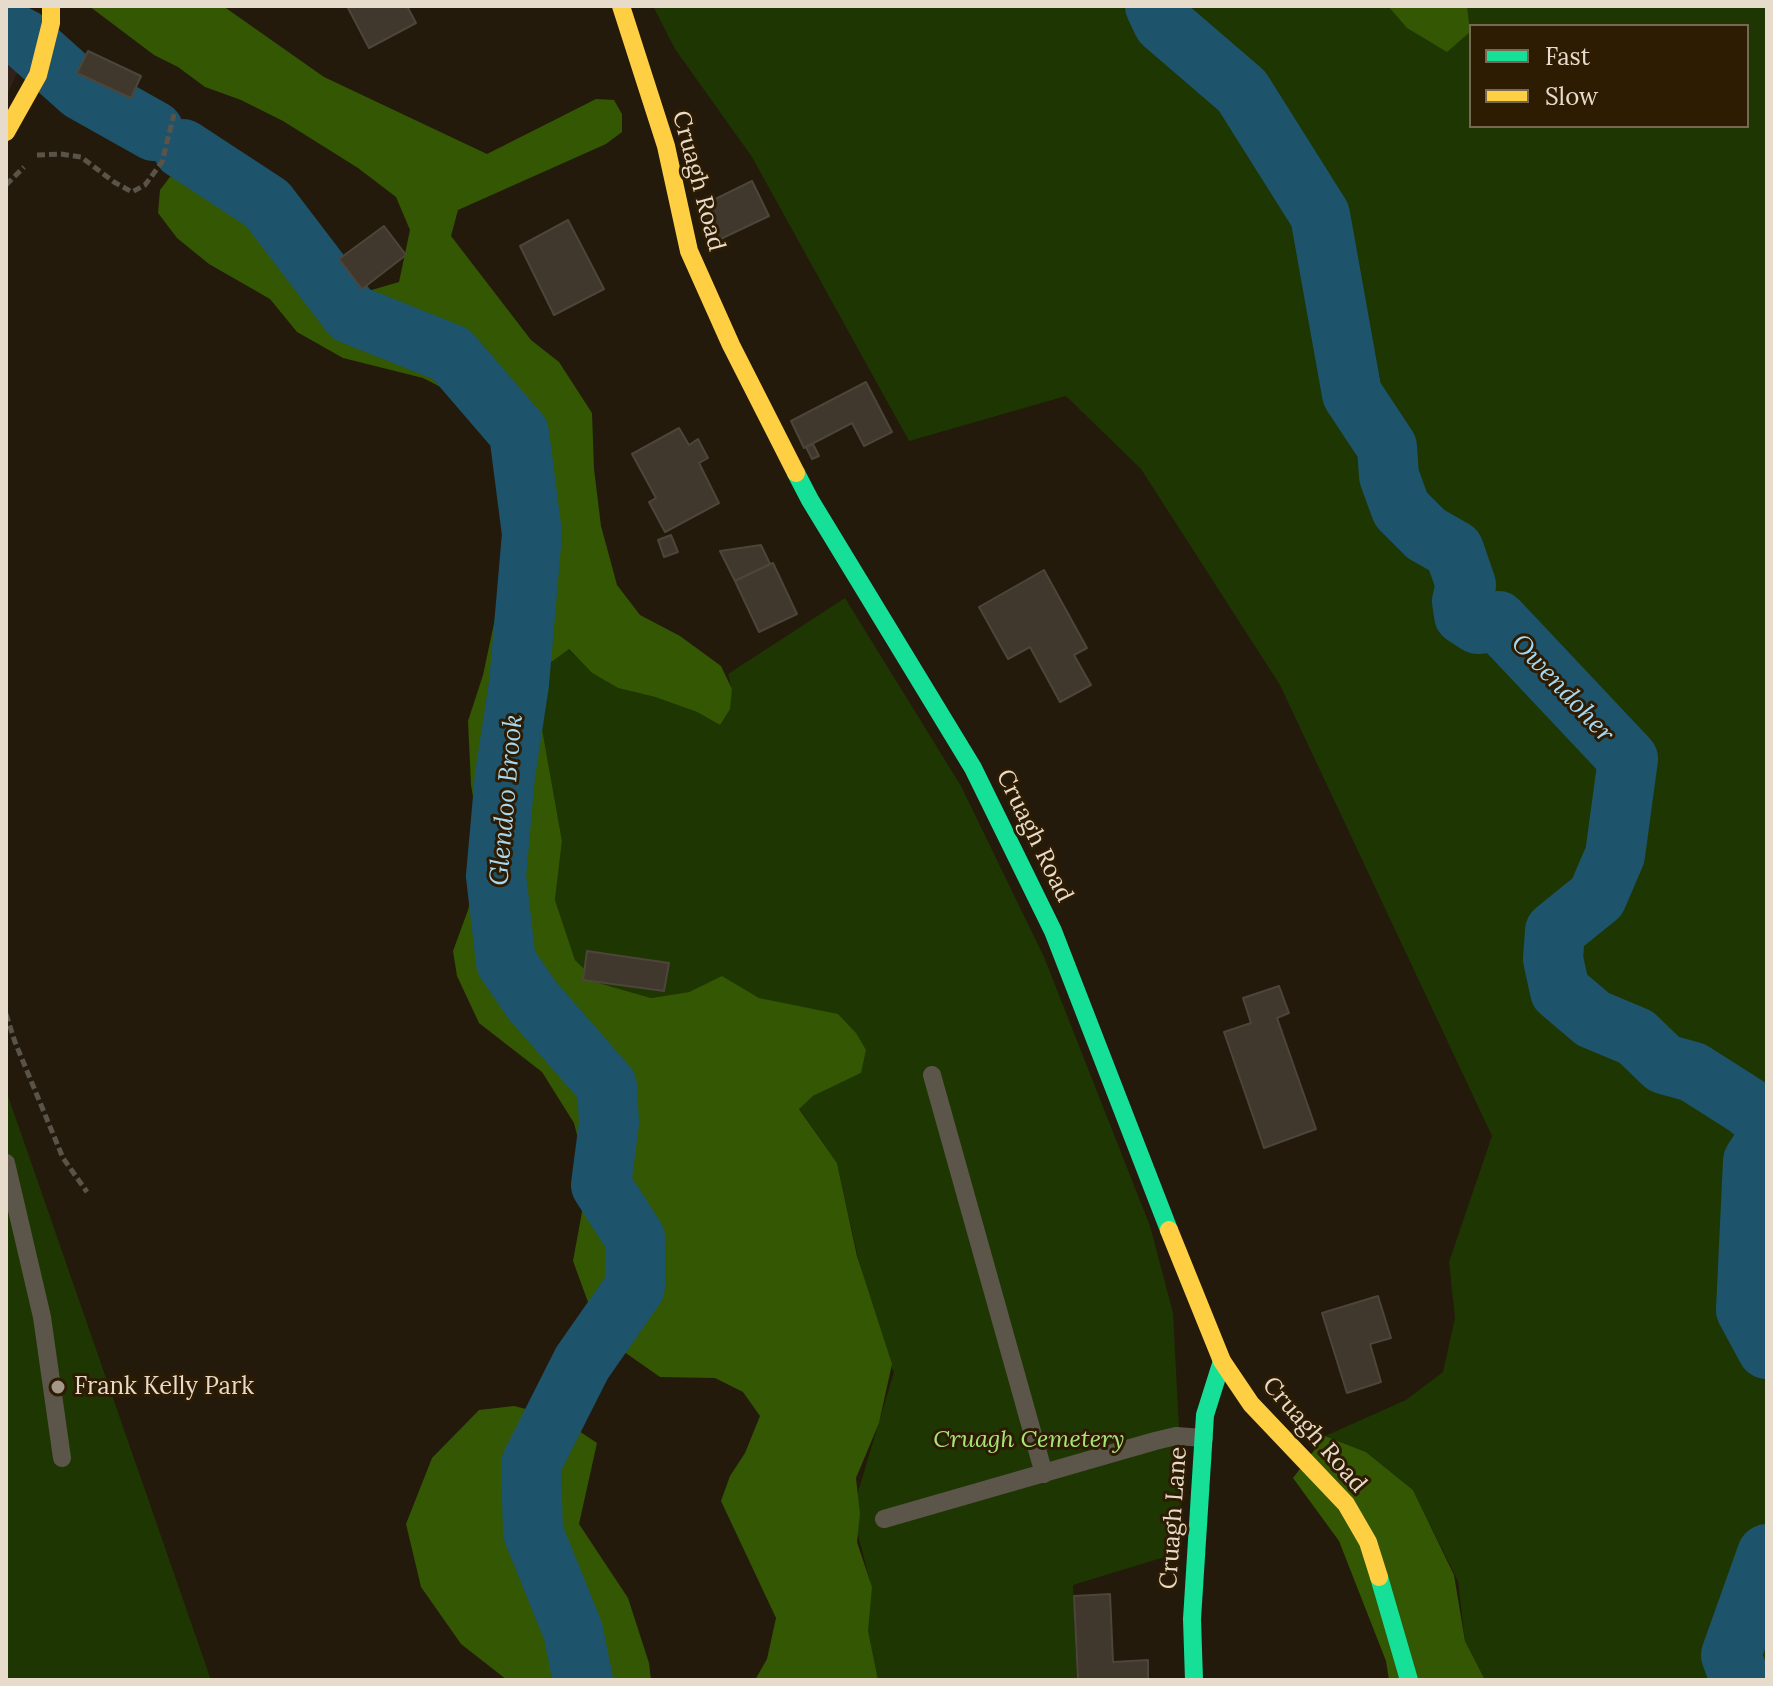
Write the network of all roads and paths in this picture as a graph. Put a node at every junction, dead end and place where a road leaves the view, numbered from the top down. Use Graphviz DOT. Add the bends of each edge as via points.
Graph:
graph roads {
  1 [pos="51,6"];
  2 [pos="621,6"];
  3 [pos="174,114"];
  4 [pos="6,132"];
  5 [pos="6,185"];
  6 [pos="6,1014"];
  7 [pos="932,1075"];
  8 [pos="6,1163"];
  9 [pos="87,1192"];
  10 [pos="1222,1361"];
  11 [pos="1204,1438"];
  12 [pos="62,1458"];
  13 [pos="1044,1474"];
  14 [pos="884,1519"];
  15 [pos="1194,1680"];
  16 [pos="1409,1680"];
  1 -- 4 [label="main road" via="38,75"];
  2 -- 10 [label="main road, Cruagh Road" via="666,146 689,251 810,500 973,768 1053,931"];
  3 -- 5 [label="path" via="162,162 145,185 132,192 81,157 61,154 37,155"];
  6 -- 9 [label="path" via="63,1158"];
  7 -- 13 [label="lane"];
  8 -- 12 [label="lane" via="42,1317"];
  10 -- 11 [label="main road, Cruagh Lane" via="1205,1415"];
  10 -- 16 [label="main road, Cruagh Road" via="1251,1404 1346,1504 1368,1542"];
  11 -- 13 [label="lane" via="1176,1436"];
  11 -- 15 [label="main road, Cruagh Lane" via="1192,1619"];
  13 -- 14 [label="lane"];
}
